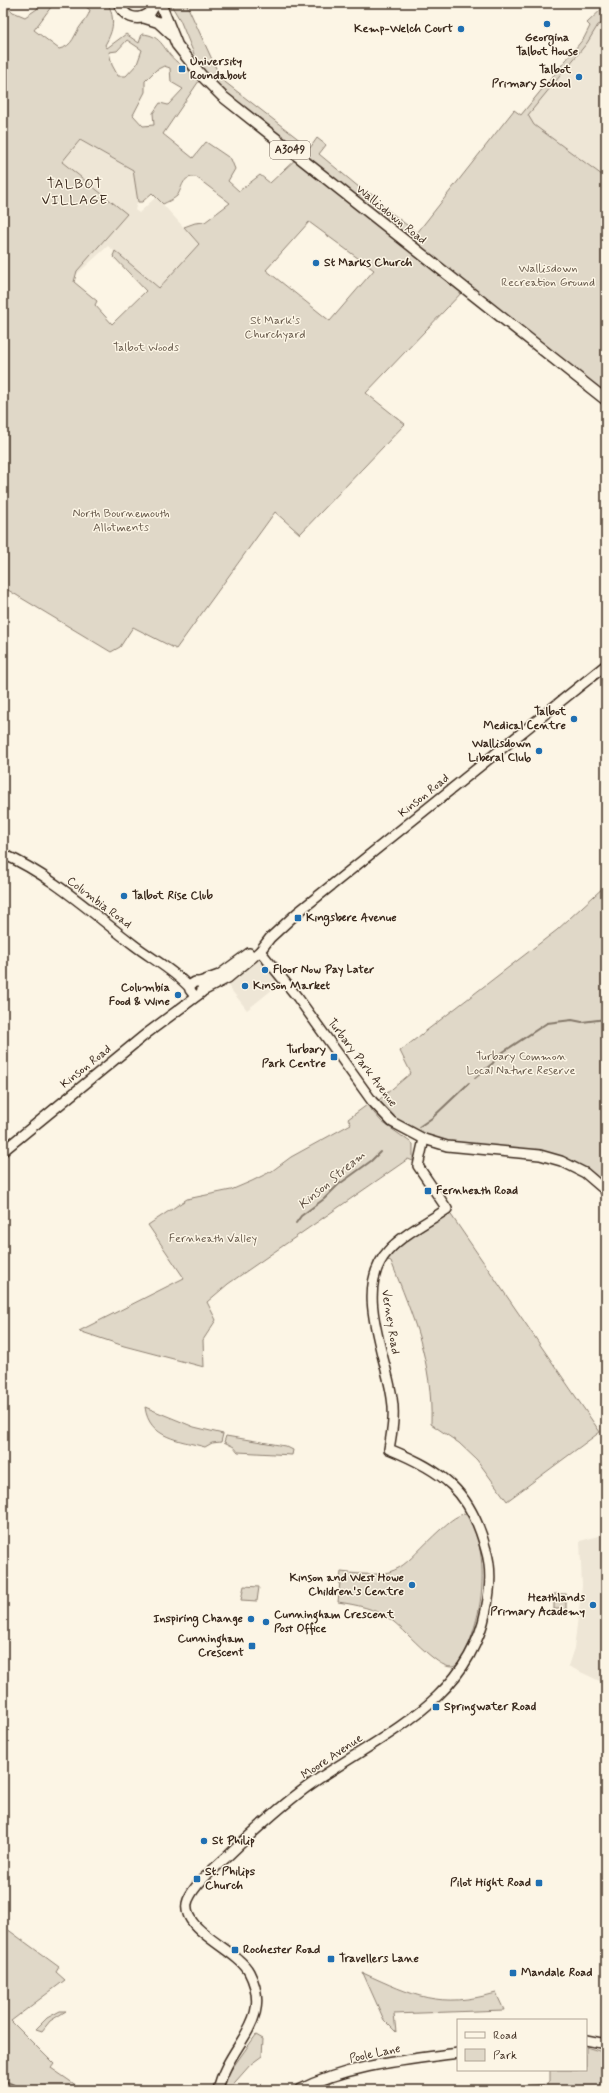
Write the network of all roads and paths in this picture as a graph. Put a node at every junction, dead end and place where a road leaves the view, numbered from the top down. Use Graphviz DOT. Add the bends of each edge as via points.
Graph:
graph roads {
  1 [pos="119,3"];
  2 [pos="156,3"];
  3 [pos="160,3"];
  4 [pos="142,17"];
  5 [pos="173,37"];
  6 [pos="606,400"];
  7 [pos="606,665"];
  8 [pos="3,854"];
  9 [pos="260,951"];
  10 [pos="196,988"];
  11 [pos="424,1139"];
  12 [pos="3,1151"];
  13 [pos="606,1191"];
  14 [pos="389,1449"];
  15 [pos="587,2040"];
  16 [pos="606,2044"];
  17 [pos="457,2053"];
  18 [pos="218,2090"];
  19 [pos="299,2090"];
  1 -- 4 [label="main road" via="128,15"];
  2 -- 4 [label="main road" via="152,11"];
  3 -- 5 [label="main road, Wallisdown Road / A3049"];
  4 -- 5 [label="main road, Wallisdown Road / A3049" via="158,22"];
  5 -- 6 [label="main road, Wallisdown Road / A3049" via="192,65 222,96"];
  7 -- 9 [label="street, Kinson Road" via="296,913"];
  8 -- 10 [label="street, Columbia Road" via="31,867 150,957"];
  9 -- 10 [label="street, Kinson Road" via="228,978"];
  9 -- 11 [label="street, Turbary Park Avenue" via="298,998 374,1104 392,1122"];
  10 -- 12 [label="street, Kinson Road" via="186,1003"];
  11 -- 13 [label="street, Turbary Park Avenue" via="447,1146 540,1155 584,1173"];
  11 -- 14 [label="street, Verney Road" via="418,1166 447,1209 388,1250 373,1281 371,1294 393,1407"];
  14 -- 18 [label="street, Moore Avenue" via="420,1462 448,1480 473,1512 482,1535 490,1570 489,1595 484,1619 474,1650 445,1690 394,1731 318,1779 290,1801 259,1827 193,1891 187,1906 190,1919 197,1928 241,1960 251,1976 258,2001 251,2026 222,2074"];
  15 -- 16 [label="street"];
  17 -- 19 [label="street, Poole Lane" via="397,2061 356,2070"];
}
